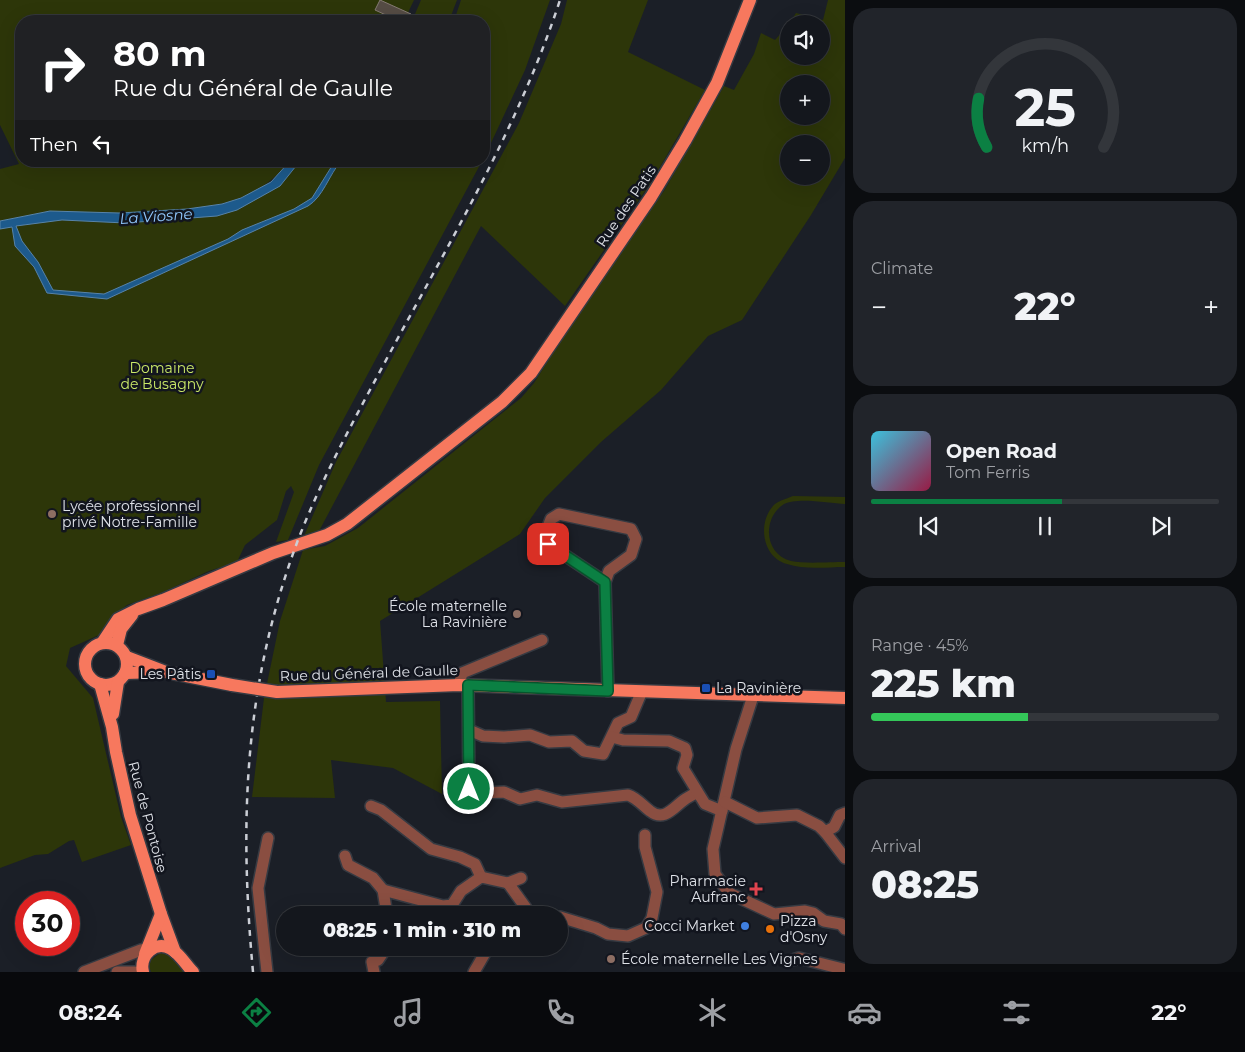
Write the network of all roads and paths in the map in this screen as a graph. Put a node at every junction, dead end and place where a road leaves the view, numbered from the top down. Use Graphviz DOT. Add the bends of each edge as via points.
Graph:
graph roads {
  1 [pos="748,6"];
  2 [pos="605,582"];
  3 [pos="138,609"];
  4 [pos="542,640"];
  5 [pos="102,643"];
  6 [pos="117,646"];
  7 [pos="126,657"];
  8 [pos="166,672"];
  9 [pos="121,678"];
  10 [pos="100,684"];
  11 [pos="464,685"];
  12 [pos="608,691"];
  13 [pos="642,691"];
  14 [pos="753,696"];
  15 [pos="845,698"];
  16 [pos="112,727"];
  17 [pos="469,730"];
  18 [pos="612,737"];
  19 [pos="697,792"];
  20 [pos="371,806"];
  21 [pos="723,807"];
  22 [pos="845,813"];
  23 [pos="825,832"];
  24 [pos="645,835"];
  25 [pos="268,838"];
  26 [pos="345,856"];
  27 [pos="845,858"];
  28 [pos="481,877"];
  29 [pos="521,878"];
  30 [pos="508,883"];
  31 [pos="383,890"];
  32 [pos="386,906"];
  33 [pos="525,906"];
  34 [pos="160,914"];
  35 [pos="568,919"];
  36 [pos="845,929"];
  37 [pos="149,951"];
  38 [pos="175,952"];
  39 [pos="381,956"];
  40 [pos="483,956"];
  41 [pos="793,960"];
  42 [pos="373,967"];
  43 [pos="844,969"];
  44 [pos="84,972"];
  45 [pos="117,972"];
  46 [pos="135,972"];
  47 [pos="143,972"];
  48 [pos="193,972"];
  49 [pos="267,972"];
  50 [pos="474,972"];
  1 -- 3 [label="main road, Rue des Patis" via="717,83 651,197 531,373 513,393 347,524 327,535 273,553"];
  2 -- 2 [label="street" via="548,544 546,532 551,519 558,514 631,529 636,539 631,555 609,571"];
  2 -- 12 [label="street"];
  3 -- 5 [label="main road, Rue des Patis" via="118,619"];
  3 -- 6 [label="main road" via="121,628"];
  4 -- 11 [label="street" via="462,672"];
  5 -- 6 [label="main road"];
  5 -- 10 [label="main road" via="88,652 86,660 86,670"];
  6 -- 7 [label="main road"];
  7 -- 8 [label="main road, Rue du Général de Gaulle"];
  7 -- 9 [label="main road" via="128,665"];
  8 -- 9 [label="main road, Rue du Général de Gaulle"];
  8 -- 11 [label="main road, Rue du Général de Gaulle, bridge" via="277,692"];
  9 -- 10 [label="main road" via="109,685"];
  9 -- 16 [label="main road, Rue de Pontoise"];
  10 -- 16 [label="main road, Rue de Pontoise"];
  11 -- 12 [label="main road, Rue du Général de Gaulle"];
  11 -- 17 [label="street"];
  12 -- 13 [label="main road, Rue du Général de Gaulle"];
  13 -- 14 [label="main road, Rue du Général de Gaulle"];
  13 -- 18 [label="street" via="631,717 618,723"];
  14 -- 15 [label="main road, Rue du Général de Gaulle"];
  14 -- 21 [label="street" via="736,749"];
  16 -- 34 [label="main road, Rue de Pontoise" via="130,816"];
  17 -- 18 [label="street" via="483,736 530,735 549,742 572,742 584,750 603,754"];
  17 -- 19 [label="street" via="469,789 482,794 504,792 520,799 537,795 562,802 628,795 661,816"];
  18 -- 19 [label="street" via="669,741 685,748 687,755 683,768"];
  19 -- 21 [label="street" via="705,804"];
  20 -- 28 [label="street" via="381,810 431,849 460,856 475,864"];
  21 -- 23 [label="street" via="757,818 797,815"];
  21 -- 36 [label="street" via="714,850 715,874 729,893 774,914 805,911 824,921 841,924"];
  22 -- 23 [label="street"];
  23 -- 27 [label="street"];
  24 -- 35 [label="street" via="645,848 657,892 652,918 646,928 628,936 608,934"];
  25 -- 49 [label="street" via="258,888"];
  26 -- 31 [label="street" via="348,865 372,878"];
  28 -- 30 [label="street"];
  28 -- 31 [label="street" via="461,891 452,905 443,906"];
  29 -- 30 [label="street"];
  30 -- 33 [label="street"];
  31 -- 32 [label="street"];
  34 -- 37 [label="main road"];
  34 -- 38 [label="main road, Rue de Pontoise"];
  37 -- 38 [label="main road" via="165,946"];
  37 -- 44 [label="street"];
  37 -- 47 [label="main road"];
  38 -- 48 [label="main road"];
  39 -- 42 [label="street"];
  40 -- 50 [label="street"];
  41 -- 43 [label="street" via="799,958"];
  45 -- 46 [label="street"];
}
